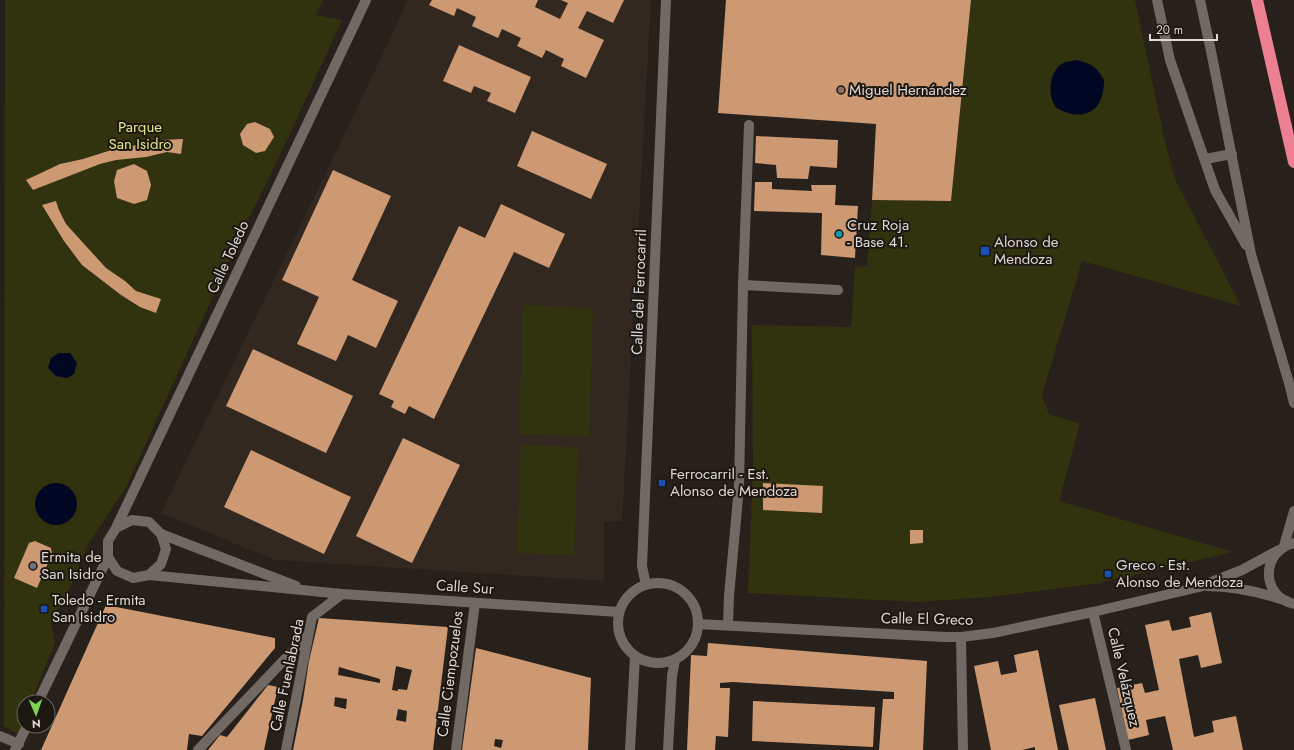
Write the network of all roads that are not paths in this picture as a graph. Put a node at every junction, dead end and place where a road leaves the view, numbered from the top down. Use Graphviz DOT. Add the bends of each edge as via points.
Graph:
graph roads {
  1 [pos="366,0"];
  2 [pos="666,0"];
  3 [pos="1157,0"];
  4 [pos="1200,0"];
  5 [pos="1257,0"];
  6 [pos="749,125"];
  7 [pos="1232,154"];
  8 [pos="1205,159"];
  9 [pos="1294,162"];
  10 [pos="1251,254"];
  11 [pos="743,285"];
  12 [pos="838,290"];
  13 [pos="1294,403"];
  14 [pos="1294,512"];
  15 [pos="116,528"];
  16 [pos="162,534"];
  17 [pos="1294,543"];
  18 [pos="1282,548"];
  19 [pos="108,557"];
  20 [pos="149,575"];
  21 [pos="646,585"];
  22 [pos="1199,586"];
  23 [pos="309,591"];
  24 [pos="342,594"];
  25 [pos="475,603"];
  26 [pos="1291,604"];
  27 [pos="619,612"];
  28 [pos="1093,612"];
  29 [pos="698,624"];
  30 [pos="728,625"];
  31 [pos="309,634"];
  32 [pos="961,637"];
  33 [pos="635,656"];
  34 [pos="675,660"];
  35 [pos="42,694"];
  36 [pos="23,734"];
  37 [pos="0,736"];
  38 [pos="17,747"];
  39 [pos="198,750"];
  40 [pos="286,750"];
  41 [pos="456,750"];
  42 [pos="630,750"];
  43 [pos="668,750"];
  44 [pos="963,750"];
  45 [pos="1126,750"];
  1 -- 15 [label="street, Calle Toledo"];
  2 -- 21 [label="street, Calle del Ferrocarril" via="642,566"];
  3 -- 8 [label="street" via="1170,60"];
  4 -- 7 [label="street"];
  5 -- 9 [label="highway"];
  6 -- 11 [label="street"];
  7 -- 8 [label="street"];
  7 -- 10 [label="street"];
  8 -- 10 [label="street" via="1215,190"];
  10 -- 13 [label="street"];
  11 -- 12 [label="street"];
  11 -- 30 [label="street" via="739,488"];
  14 -- 18 [label="street"];
  15 -- 16 [label="street" via="132,520 148,522"];
  15 -- 19 [label="street" via="108,541"];
  16 -- 20 [label="street" via="166,549 163,559"];
  16 -- 23 [label="street, Calle Sur"];
  17 -- 18 [label="street"];
  18 -- 22 [label="street" via="1242,570"];
  18 -- 26 [label="street" via="1272,558 1269,577 1275,592"];
  19 -- 20 [label="street" via="117,571 133,578"];
  19 -- 35 [label="street"];
  20 -- 23 [label="street, Calle Sur"];
  21 -- 27 [label="street" via="634,591 625,600"];
  21 -- 29 [label="street" via="659,583 684,592 693,603"];
  22 -- 26 [label="street" via="1233,587 1268,595"];
  22 -- 28 [label="street, Calle El Greco"];
  23 -- 24 [label="street, Calle Sur"];
  24 -- 25 [label="street, Calle Sur"];
  24 -- 31 [label="street, Calle Fuenlabrada" via="312,618"];
  25 -- 27 [label="street, Calle Sur"];
  25 -- 41 [label="street, Calle Ciempozuelos"];
  27 -- 33 [label="street" via="618,622 622,641"];
  28 -- 32 [label="street, Calle El Greco" via="993,633"];
  28 -- 45 [label="street, Calle Velázquez"];
  29 -- 30 [label="street, Calle El Greco"];
  29 -- 34 [label="street" via="694,642"];
  30 -- 32 [label="street, Calle El Greco"];
  31 -- 39 [label="street"];
  31 -- 40 [label="street, Calle Fuenlabrada"];
  32 -- 44 [label="street"];
  33 -- 34 [label="street" via="647,662"];
  33 -- 42 [label="street"];
  34 -- 43 [label="street"];
  36 -- 38 [label="street"];
  37 -- 38 [label="street"];
}
